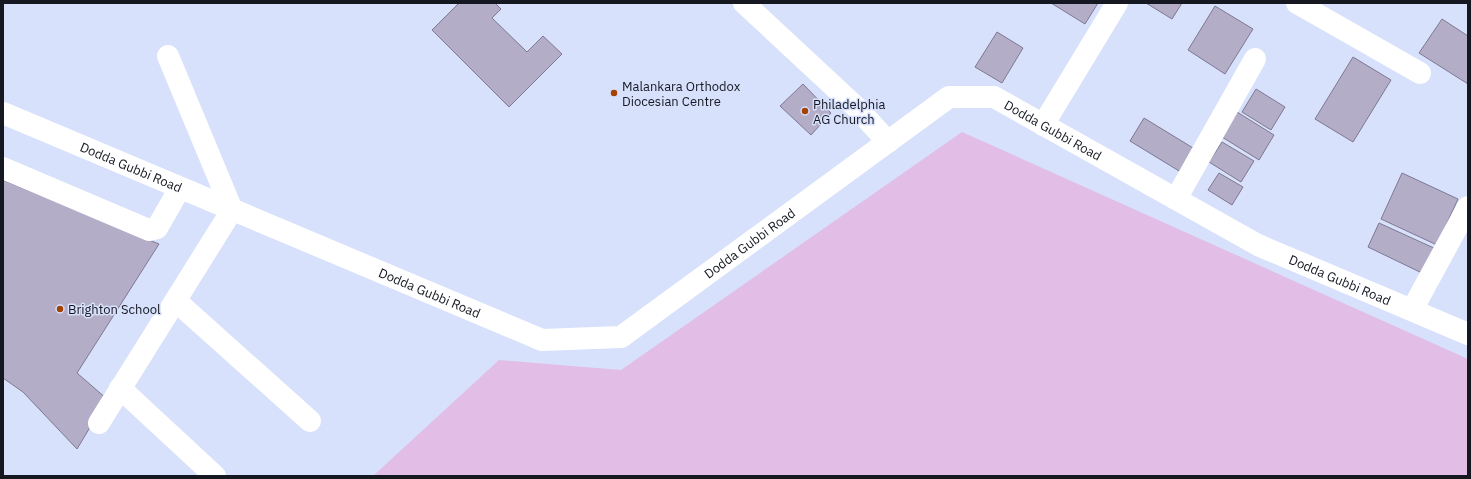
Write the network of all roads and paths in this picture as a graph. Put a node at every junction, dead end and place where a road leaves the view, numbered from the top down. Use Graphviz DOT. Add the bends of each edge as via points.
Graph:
graph roads {
  1 [pos="744,3"];
  2 [pos="1116,3"];
  3 [pos="1297,3"];
  4 [pos="168,56"];
  5 [pos="1255,59"];
  6 [pos="1420,73"];
  7 [pos="3,113"];
  8 [pos="1043,125"];
  9 [pos="888,142"];
  10 [pos="3,168"];
  11 [pos="180,188"];
  12 [pos="1176,199"];
  13 [pos="1468,207"];
  14 [pos="232,210"];
  15 [pos="176,301"];
  16 [pos="1412,310"];
  17 [pos="1468,334"];
  18 [pos="120,388"];
  19 [pos="310,421"];
  20 [pos="99,423"];
  21 [pos="216,476"];
  1 -- 9 [label="street" via="857,108"];
  2 -- 8 [label="street"];
  3 -- 6 [label="street"];
  4 -- 14 [label="street"];
  5 -- 12 [label="street"];
  7 -- 11 [label="street, Dodda Gubbi Road"];
  8 -- 9 [label="street, Dodda Gubbi Road" via="994,97 949,97"];
  8 -- 12 [label="street, Dodda Gubbi Road"];
  9 -- 14 [label="street, Dodda Gubbi Road" via="621,336 542,340"];
  10 -- 11 [label="street" via="149,230 157,228"];
  11 -- 14 [label="street, Dodda Gubbi Road"];
  12 -- 16 [label="street, Dodda Gubbi Road" via="1258,245"];
  13 -- 16 [label="street"];
  14 -- 15 [label="street"];
  15 -- 18 [label="street"];
  15 -- 19 [label="street"];
  16 -- 17 [label="street, Dodda Gubbi Road"];
  18 -- 20 [label="street"];
  18 -- 21 [label="street"];
}
